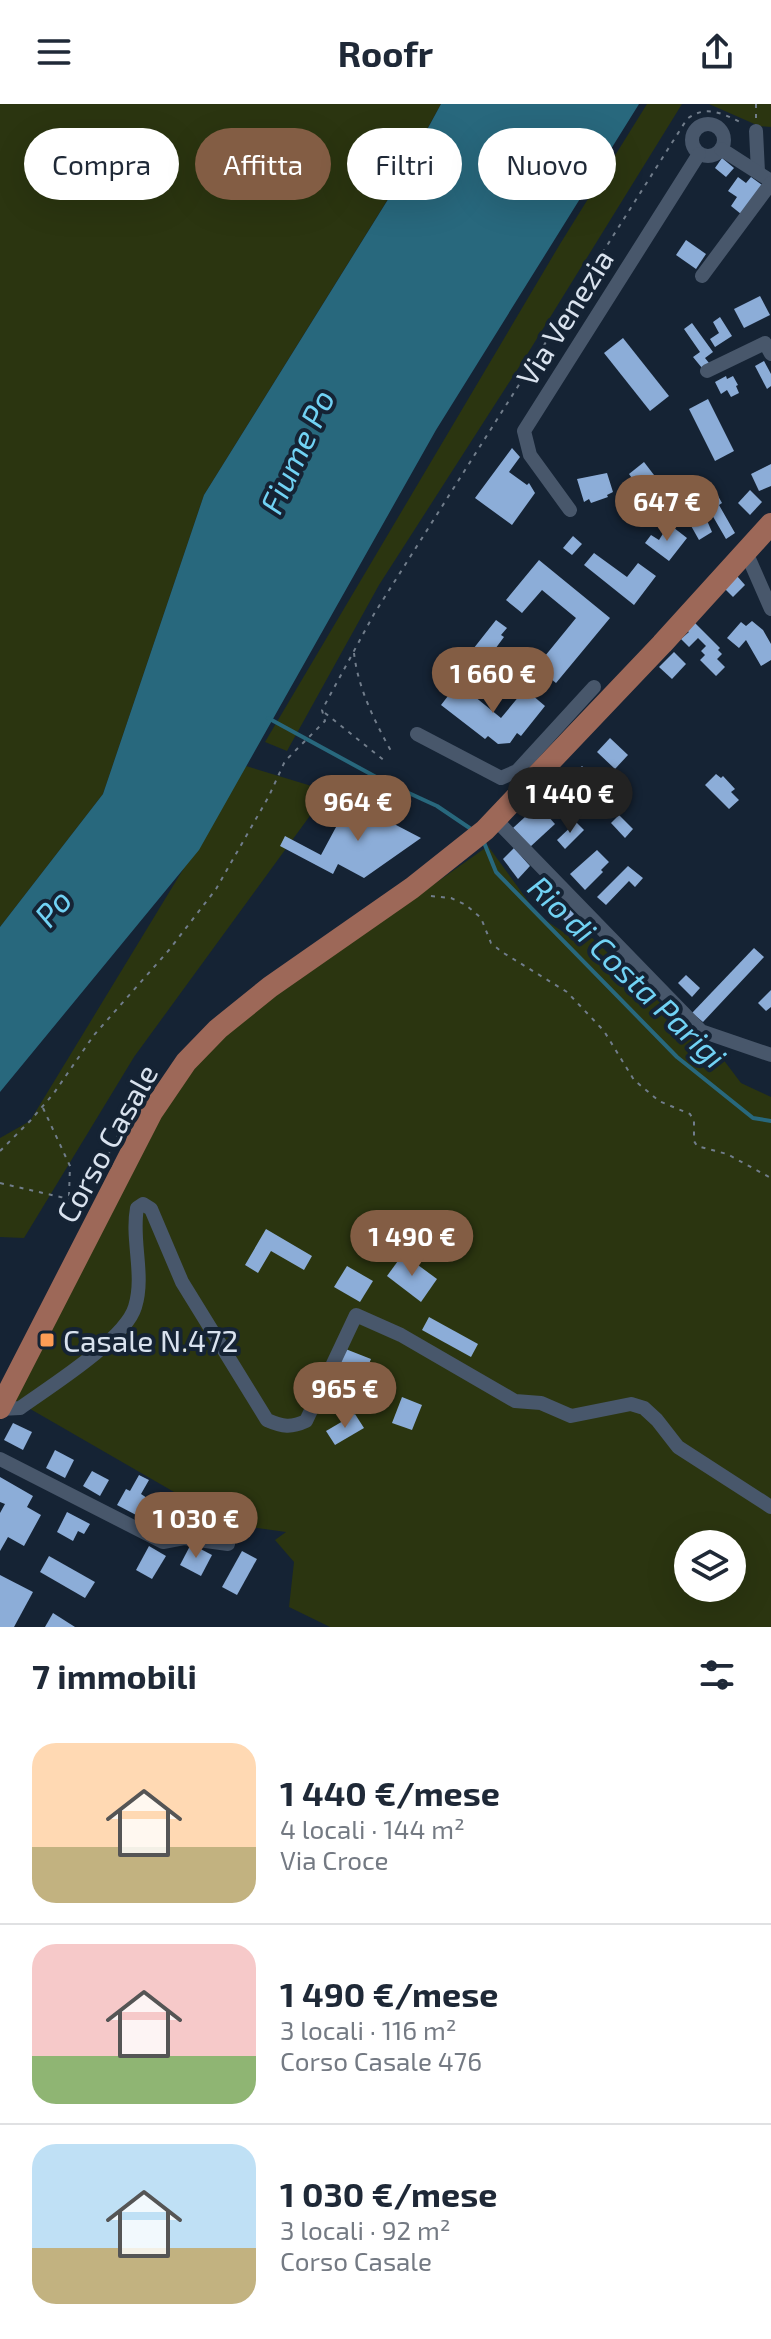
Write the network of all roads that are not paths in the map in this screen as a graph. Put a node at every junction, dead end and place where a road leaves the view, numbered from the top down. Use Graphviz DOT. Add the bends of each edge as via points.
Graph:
graph roads {
  1 [pos="756,131"];
  2 [pos="721,149"];
  3 [pos="699,154"];
  4 [pos="767,177"];
  5 [pos="702,276"];
  6 [pos="771,354"];
  7 [pos="707,371"];
  8 [pos="570,510"];
  9 [pos="771,524"];
  10 [pos="746,552"];
  11 [pos="771,609"];
  12 [pos="594,687"];
  13 [pos="571,726"];
  14 [pos="417,734"];
  15 [pos="486,830"];
  16 [pos="771,1055"];
  17 [pos="0,1409"];
  18 [pos="0,1459"];
  19 [pos="771,1507"];
  20 [pos="228,1544"];
  1 -- 4 [label="street"];
  2 -- 3 [label="street" via="715,155"];
  2 -- 3 [label="street" via="718,127 700,126 692,135"];
  2 -- 4 [label="street"];
  3 -- 8 [label="street, Via Venezia" via="524,431 530,455"];
  4 -- 5 [label="street"];
  6 -- 7 [label="street" via="765,343"];
  9 -- 10 [label="main road, Corso Casale"];
  10 -- 11 [label="street"];
  10 -- 13 [label="main road, Corso Casale"];
  12 -- 13 [label="street"];
  13 -- 14 [label="street" via="501,778"];
  13 -- 15 [label="main road, Corso Casale"];
  15 -- 16 [label="street" via="701,1031"];
  15 -- 17 [label="main road, Corso Casale" via="270,987 186,1062 152,1112"];
  17 -- 19 [label="street" via="20,1408 122,1331 135,1307 135,1218 143,1204 151,1209 182,1282 267,1420 284,1427 306,1421 356,1315 515,1401 541,1403 571,1416 631,1404 644,1408 678,1447"];
  18 -- 20 [label="street" via="163,1542 184,1538"];
}
